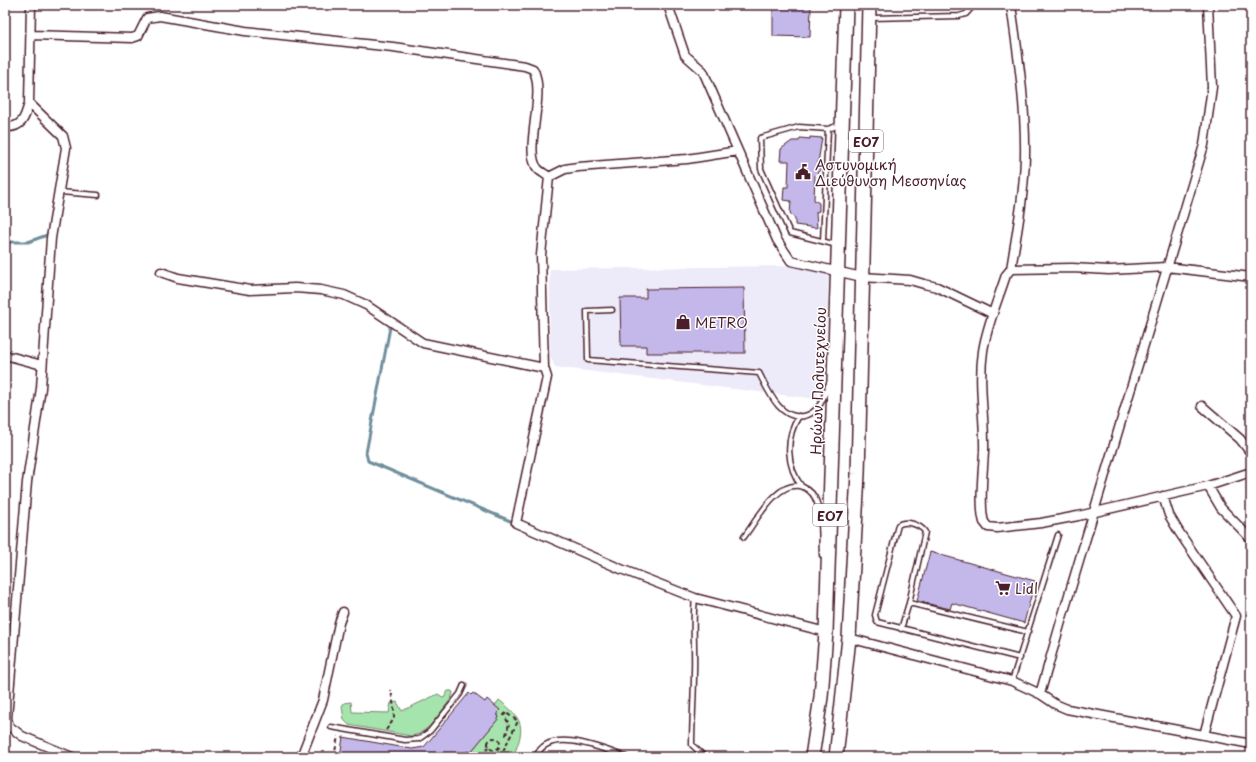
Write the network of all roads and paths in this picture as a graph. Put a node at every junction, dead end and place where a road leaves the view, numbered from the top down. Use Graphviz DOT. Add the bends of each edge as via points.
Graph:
graph roads {
  1 [pos="31,5"];
  2 [pos="668,5"];
  3 [pos="846,5"];
  4 [pos="974,5"];
  5 [pos="1010,5"];
  6 [pos="1208,5"];
  7 [pos="869,11"];
  8 [pos="31,34"];
  9 [pos="29,103"];
  10 [pos="842,124"];
  11 [pos="5,126"];
  12 [pos="828,129"];
  13 [pos="738,151"];
  14 [pos="549,176"];
  15 [pos="60,192"];
  16 [pos="98,195"];
  17 [pos="823,241"];
  18 [pos="839,246"];
  19 [pos="1166,267"];
  20 [pos="1011,269"];
  21 [pos="161,272"];
  22 [pos="838,272"];
  23 [pos="862,277"];
  24 [pos="1251,277"];
  25 [pos="612,310"];
  26 [pos="993,314"];
  27 [pos="5,356"];
  28 [pos="42,365"];
  29 [pos="835,367"];
  30 [pos="544,368"];
  31 [pos="1202,406"];
  32 [pos="799,416"];
  33 [pos="1251,453"];
  34 [pos="1251,472"];
  35 [pos="1208,486"];
  36 [pos="802,487"];
  37 [pos="1163,496"];
  38 [pos="1095,512"];
  39 [pos="1058,535"];
  40 [pos="744,537"];
  41 [pos="1251,539"];
  42 [pos="695,598"];
  43 [pos="908,603"];
  44 [pos="827,609"];
  45 [pos="343,612"];
  46 [pos="901,629"];
  47 [pos="826,632"];
  48 [pos="1028,632"];
  49 [pos="848,638"];
  50 [pos="1020,658"];
  51 [pos="1012,681"];
  52 [pos="464,685"];
  53 [pos="391,690"];
  54 [pos="1040,694"];
  55 [pos="7,725"];
  56 [pos="331,727"];
  57 [pos="340,728"];
  58 [pos="1204,735"];
  59 [pos="383,736"];
  60 [pos="510,738"];
  61 [pos="1251,744"];
  62 [pos="488,747"];
  63 [pos="72,757"];
  64 [pos="301,757"];
  65 [pos="334,757"];
  66 [pos="484,757"];
  67 [pos="500,757"];
  68 [pos="536,757"];
  69 [pos="626,757"];
  70 [pos="704,757"];
  71 [pos="812,757"];
  72 [pos="836,757"];
  1 -- 8 [label="street"];
  2 -- 13 [label="street" via="685,55 702,71"];
  3 -- 10 [label="main road, Ηρώων Πολυτεχνείου / ΕΟ7"];
  4 -- 7 [label="lane" via="966,14 959,16"];
  5 -- 20 [label="street" via="1023,98 1025,156 1023,192"];
  6 -- 19 [label="street" via="1212,82 1209,118 1201,156"];
  7 -- 23 [label="main road, ΕΟ7"];
  8 -- 9 [label="street"];
  8 -- 14 [label="street" via="132,38 138,36 147,18 160,16 245,31 393,47 525,66 533,70 538,84 534,158 537,169"];
  9 -- 11 [label="street" via="22,123 13,128"];
  9 -- 15 [label="street" via="63,136 66,148"];
  10 -- 12 [label="lane"];
  10 -- 18 [label="main road, Ηρώων Πολυτεχνείου / ΕΟ7"];
  12 -- 17 [label="lane"];
  12 -- 17 [label="lane" via="799,127 760,138 761,169 790,233"];
  13 -- 14 [label="street" via="687,159 578,167"];
  13 -- 22 [label="street" via="777,240 791,260"];
  14 -- 30 [label="street" via="542,255"];
  15 -- 16 [label="lane"];
  15 -- 28 [label="street" via="52,233"];
  17 -- 18 [label="lane"];
  18 -- 22 [label="main road, Ηρώων Πολυτεχνείου / ΕΟ7"];
  19 -- 20 [label="street" via="1109,270"];
  19 -- 24 [label="street"];
  19 -- 38 [label="street"];
  20 -- 26 [label="street" via="1006,275"];
  21 -- 30 [label="street" via="178,278 250,290 295,288 344,295 366,305 423,343"];
  22 -- 23 [label="street"];
  22 -- 29 [label="main road, Ηρώων Πολυτεχνείου / ΕΟ7"];
  23 -- 26 [label="street" via="910,280 937,287"];
  23 -- 49 [label="main road, ΕΟ7" via="858,474"];
  25 -- 32 [label="lane" via="587,311 588,360 759,373 780,407 789,414"];
  26 -- 38 [label="street" via="983,351 981,377 984,522 992,528 1009,528"];
  27 -- 28 [label="street"];
  28 -- 55 [label="street" via="38,409 28,467"];
  29 -- 32 [label="lane" via="819,406 809,414"];
  29 -- 44 [label="main road, Ηρώων Πολυτεχνείου / ΕΟ7"];
  30 -- 42 [label="street" via="547,377 516,523"];
  31 -- 33 [label="street" via="1240,439"];
  32 -- 36 [label="lane" via="790,436 789,450 792,468"];
  34 -- 35 [label="street"];
  35 -- 37 [label="street"];
  35 -- 41 [label="street" via="1221,508"];
  36 -- 40 [label="lane" via="788,487 778,492"];
  36 -- 44 [label="lane" via="811,492 818,506"];
  37 -- 38 [label="street"];
  37 -- 58 [label="street" via="1179,532 1236,616"];
  38 -- 54 [label="street"];
  39 -- 48 [label="lane"];
  42 -- 47 [label="street"];
  42 -- 70 [label="lane" via="692,745"];
  43 -- 46 [label="lane"];
  43 -- 46 [label="lane" via="925,532 919,526 901,523 896,529 875,615 875,619 881,624"];
  43 -- 48 [label="lane"];
  44 -- 47 [label="main road, Ηρώων Πολυτεχνείου / ΕΟ7"];
  45 -- 64 [label="street" via="323,700"];
  46 -- 50 [label="lane"];
  47 -- 71 [label="main road, Ηρώων Πολυτεχνείου / ΕΟ7" via="821,697"];
  48 -- 50 [label="lane"];
  49 -- 51 [label="street"];
  49 -- 72 [label="main road, ΕΟ7"];
  50 -- 51 [label="lane"];
  51 -- 54 [label="street"];
  52 -- 59 [label="lane" via="458,698 422,738 410,740"];
  53 -- 59 [label="path" via="394,719"];
  54 -- 58 [label="street" via="1067,708"];
  55 -- 63 [label="street" via="22,736"];
  56 -- 57 [label="lane"];
  57 -- 59 [label="lane"];
  57 -- 65 [label="path"];
  58 -- 61 [label="street"];
  60 -- 60 [label="path" via="506,735 509,726 504,715 506,714 518,721"];
  60 -- 67 [label="path"];
  62 -- 62 [label="path" via="496,750 500,745 498,740 490,738"];
  62 -- 66 [label="path"];
  68 -- 69 [label="lane" via="538,751 548,742 560,740 597,746"];
}
